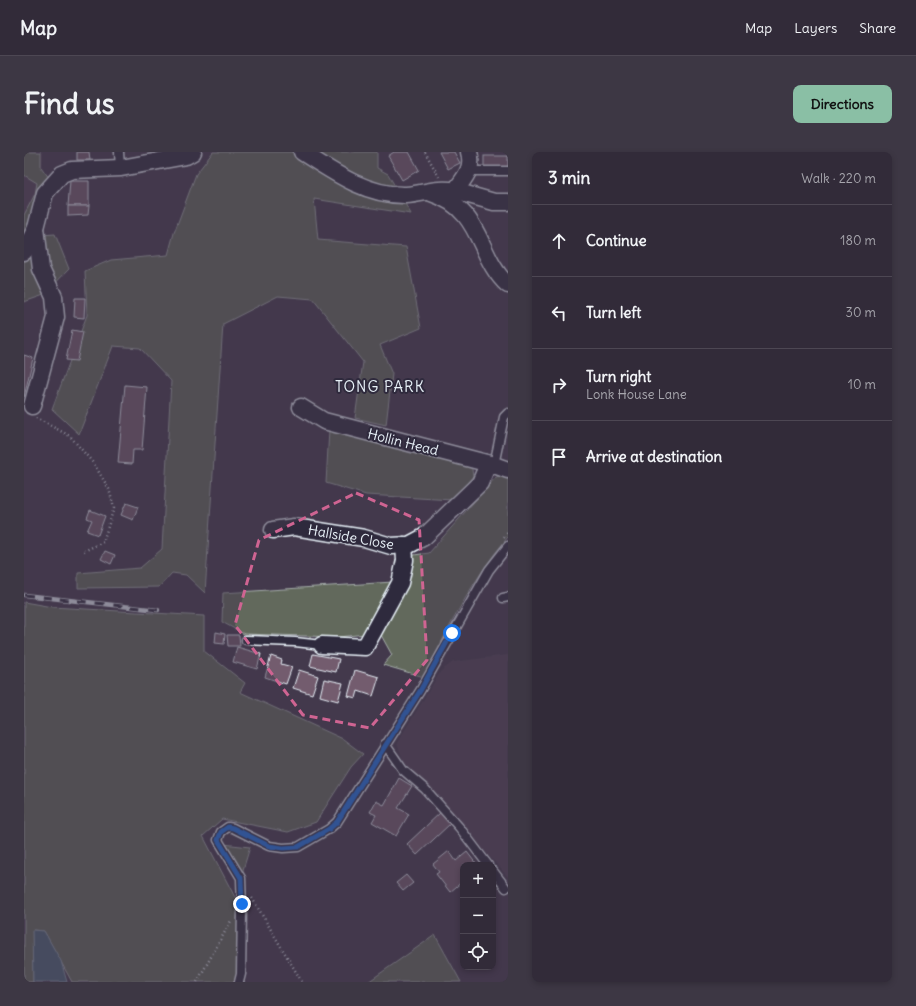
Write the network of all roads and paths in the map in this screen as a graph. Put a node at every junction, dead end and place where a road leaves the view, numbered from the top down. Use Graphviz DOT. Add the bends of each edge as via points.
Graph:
graph roads {
  1 [pos="193,152"];
  2 [pos="302,152"];
  3 [pos="425,152"];
  4 [pos="469,152"];
  5 [pos="120,160"];
  6 [pos="470,171"];
  7 [pos="508,172"];
  8 [pos="451,190"];
  9 [pos="425,191"];
  10 [pos="508,202"];
  11 [pos="36,228"];
  12 [pos="24,252"];
  13 [pos="508,285"];
  14 [pos="32,406"];
  15 [pos="301,407"];
  16 [pos="508,413"];
  17 [pos="497,466"];
  18 [pos="273,530"];
  19 [pos="404,545"];
  20 [pos="508,546"];
  21 [pos="84,551"];
  22 [pos="246,640"];
  23 [pos="322,645"];
  24 [pos="385,744"];
  25 [pos="486,862"];
  26 [pos="496,875"];
  27 [pos="241,878"];
  28 [pos="506,888"];
  29 [pos="234,917"];
  30 [pos="197,982"];
  31 [pos="239,982"];
  32 [pos="302,982"];
  1 -- 5 [label="street" via="186,156"];
  2 -- 9 [label="street" via="372,191 406,195"];
  3 -- 8 [label="path"];
  4 -- 6 [label="street" via="472,161"];
  5 -- 11 [label="street" via="62,174 45,193"];
  6 -- 7 [label="lane"];
  6 -- 8 [label="street"];
  8 -- 9 [label="street"];
  8 -- 10 [label="street" via="494,202"];
  9 -- 13 [label="street" via="449,201 471,220 500,277"];
  11 -- 12 [label="street"];
  11 -- 14 [label="street" via="41,269 54,297 56,317"];
  14 -- 21 [label="path" via="36,420 70,436 94,464 112,495 114,508 103,542"];
  15 -- 17 [label="street, Hollin Head" via="324,421"];
  16 -- 17 [label="lane" via="504,417"];
  17 -- 19 [label="street, Hallside Close" via="424,537"];
  18 -- 19 [label="street, Hallside Close" via="294,527 364,538 391,546"];
  19 -- 23 [label="street" via="405,560 400,583 366,647"];
  20 -- 24 [label="lane" via="489,570 420,691"];
  22 -- 23 [label="lane"];
  24 -- 25 [label="lane" via="403,770 425,789"];
  24 -- 27 [label="lane" via="337,822 298,847 269,846 228,827 221,832 218,840"];
  26 -- 28 [label="lane"];
  27 -- 31 [label="lane"];
  27 -- 32 [label="path"];
  29 -- 30 [label="path"];
}
